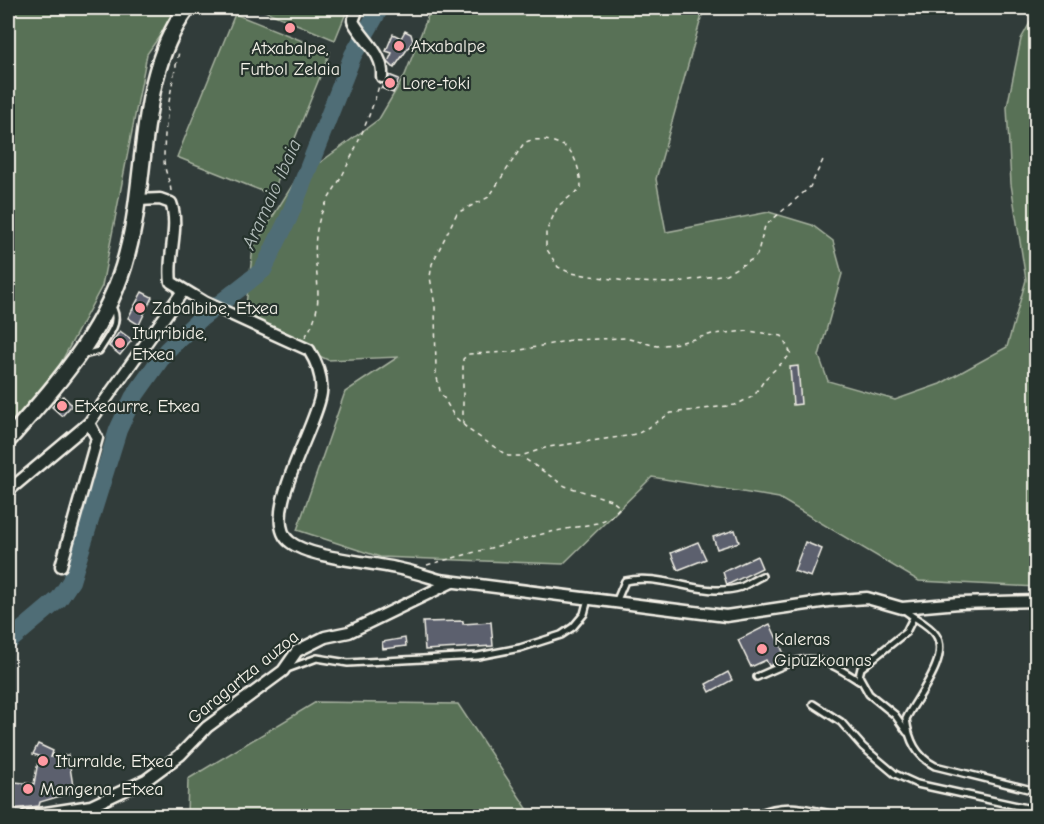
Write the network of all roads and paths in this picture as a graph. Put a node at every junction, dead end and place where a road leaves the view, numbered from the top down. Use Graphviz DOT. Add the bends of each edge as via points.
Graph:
graph roads {
  1 [pos="188,8"];
  2 [pos="358,8"];
  3 [pos="179,51"];
  4 [pos="382,77"];
  5 [pos="823,160"];
  6 [pos="138,200"];
  7 [pos="171,203"];
  8 [pos="183,291"];
  9 [pos="300,346"];
  10 [pos="89,423"];
  11 [pos="463,424"];
  12 [pos="8,440"];
  13 [pos="521,456"];
  14 [pos="8,491"];
  15 [pos="61,566"];
  16 [pos="404,570"];
  17 [pos="762,576"];
  18 [pos="455,581"];
  19 [pos="589,597"];
  20 [pos="617,600"];
  21 [pos="1036,601"];
  22 [pos="902,608"];
  23 [pos="914,618"];
  24 [pos="283,671"];
  25 [pos="757,676"];
  26 [pos="860,681"];
  27 [pos="813,704"];
  28 [pos="908,732"];
  29 [pos="1036,791"];
  30 [pos="1036,810"];
  31 [pos="26,816"];
  32 [pos="753,816"];
  33 [pos="838,816"];
  1 -- 6 [label="main road" via="167,39 160,58"];
  2 -- 4 [label="street" via="353,21 368,39"];
  3 -- 7 [label="path" via="166,116 164,171 171,184"];
  4 -- 9 [label="path" via="370,116 317,226 317,319"];
  5 -- 11 [label="path" via="810,187 765,226 758,255 751,260 726,274 698,280 673,284 632,282 571,273 550,258 546,232 558,206 581,188 579,171 565,147 541,139 524,143 489,197 457,213 432,264 436,374 447,405"];
  6 -- 7 [label="street"];
  6 -- 12 [label="main road" via="128,253 110,304 78,357"];
  7 -- 8 [label="street" via="176,215 169,269 171,282"];
  8 -- 9 [label="street"];
  8 -- 10 [label="street"];
  9 -- 16 [label="street" via="309,350 318,365 322,392 281,503 279,526 290,542 319,553"];
  10 -- 14 [label="street"];
  10 -- 15 [label="street" via="97,438"];
  11 -- 13 [label="path" via="497,450 508,456"];
  11 -- 13 [label="path" via="463,359 469,354 571,340 625,338 668,345 712,334 749,331 777,333 791,354 754,396 735,405 671,413 639,433 548,447"];
  13 -- 16 [label="path" via="565,486 620,507 611,517 597,523"];
  16 -- 18 [label="street"];
  17 -- 20 [label="lane" via="741,587 716,590 640,578 625,581"];
  18 -- 19 [label="street"];
  18 -- 24 [label="street, Garagartza auzoa" via="349,632 307,644"];
  19 -- 20 [label="street"];
  19 -- 24 [label="lane" via="584,614 573,627 561,635 520,648 478,656 348,663 317,658"];
  20 -- 22 [label="street" via="726,616 867,598"];
  21 -- 22 [label="street"];
  22 -- 23 [label="lane"];
  23 -- 26 [label="lane" via="906,633 861,668"];
  23 -- 28 [label="lane" via="935,632 941,651 906,719"];
  24 -- 31 [label="street, Garagartza auzoa" via="207,727 180,755 146,780 91,806"];
  25 -- 26 [label="lane" via="805,658 823,660"];
  26 -- 28 [label="lane"];
  27 -- 30 [label="lane" via="841,723 863,747 917,784"];
  28 -- 29 [label="lane" via="922,759 935,766"];
  32 -- 33 [label="lane" via="771,807 806,808"];
}
